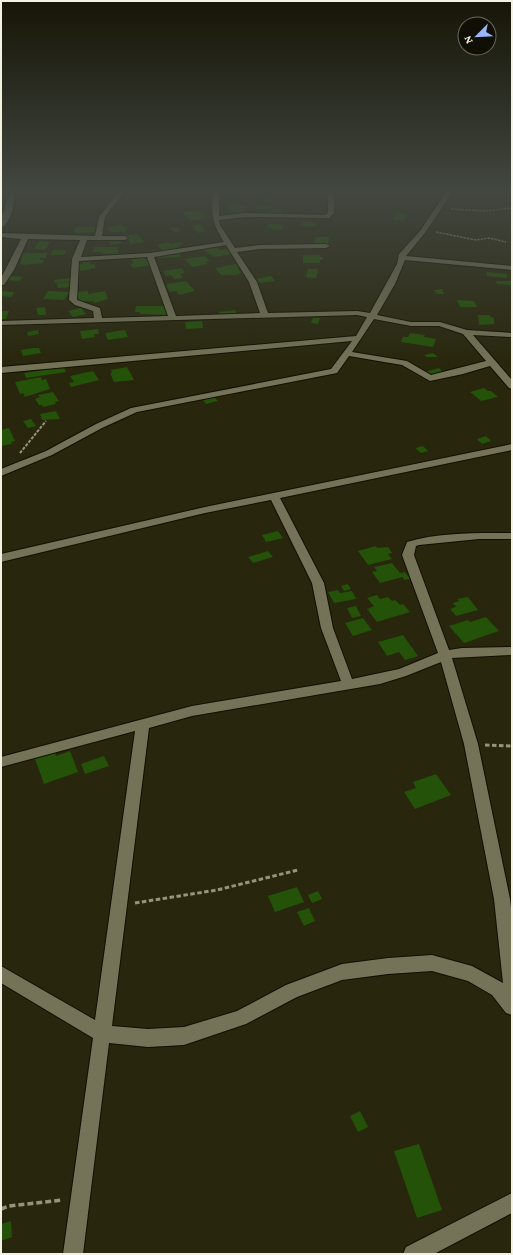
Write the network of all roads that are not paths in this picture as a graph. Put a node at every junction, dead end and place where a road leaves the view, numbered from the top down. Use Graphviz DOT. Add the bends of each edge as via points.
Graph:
graph roads {
  1 [pos="19,250"];
  2 [pos="80,250"];
  3 [pos="185,250"];
  4 [pos="233,250"];
  5 [pos="237,250"];
  6 [pos="407,250"];
  7 [pos="150,255"];
  8 [pos="402,258"];
  9 [pos="76,259"];
  10 [pos="512,268"];
  11 [pos="1,283"];
  12 [pos="265,315"];
  13 [pos="372,315"];
  14 [pos="98,319"];
  15 [pos="173,319"];
  16 [pos="1,323"];
  17 [pos="466,332"];
  18 [pos="512,335"];
  19 [pos="358,338"];
  20 [pos="346,353"];
  21 [pos="493,362"];
  22 [pos="1,370"];
  23 [pos="512,386"];
  24 [pos="512,448"];
  25 [pos="3,472"];
  26 [pos="274,496"];
  27 [pos="512,536"];
  28 [pos="1,558"];
  29 [pos="512,651"];
  30 [pos="445,655"];
  31 [pos="348,684"];
  32 [pos="143,723"];
  33 [pos="1,762"];
  34 [pos="1,974"];
  35 [pos="512,986"];
  36 [pos="512,1007"];
  37 [pos="102,1034"];
  38 [pos="512,1202"];
  39 [pos="73,1254"];
  40 [pos="412,1254"];
  1 -- 11 [label="street"];
  2 -- 9 [label="street"];
  3 -- 7 [label="street"];
  4 -- 5 [label="street"];
  4 -- 12 [label="street" via="253,282"];
  6 -- 8 [label="street"];
  7 -- 9 [label="street"];
  7 -- 15 [label="street"];
  8 -- 10 [label="street"];
  8 -- 13 [label="street" via="393,280"];
  9 -- 14 [label="street" via="72,300 77,304 93,307 97,310"];
  12 -- 13 [label="street"];
  12 -- 15 [label="street"];
  13 -- 17 [label="street" via="411,324 440,324"];
  13 -- 19 [label="street"];
  14 -- 15 [label="street"];
  14 -- 16 [label="street"];
  17 -- 18 [label="street"];
  17 -- 21 [label="street"];
  19 -- 20 [label="street"];
  19 -- 22 [label="street"];
  20 -- 21 [label="street" via="404,363 430,378"];
  20 -- 25 [label="street" via="334,372 134,410 49,453"];
  21 -- 23 [label="street"];
  24 -- 26 [label="street"];
  26 -- 28 [label="street"];
  26 -- 31 [label="street" via="318,583 327,628"];
  27 -- 30 [label="street" via="448,539 411,544 408,555 410,563"];
  29 -- 30 [label="street" via="475,651"];
  30 -- 31 [label="street" via="402,673"];
  30 -- 35 [label="street" via="471,744 502,899"];
  31 -- 32 [label="street" via="192,711"];
  32 -- 33 [label="street"];
  32 -- 37 [label="street"];
  34 -- 37 [label="street"];
  36 -- 37 [label="street" via="498,989 489,983 472,974 432,963 342,972 292,991 240,1018 184,1036 148,1038"];
  37 -- 39 [label="street"];
  38 -- 40 [label="street"];
}
